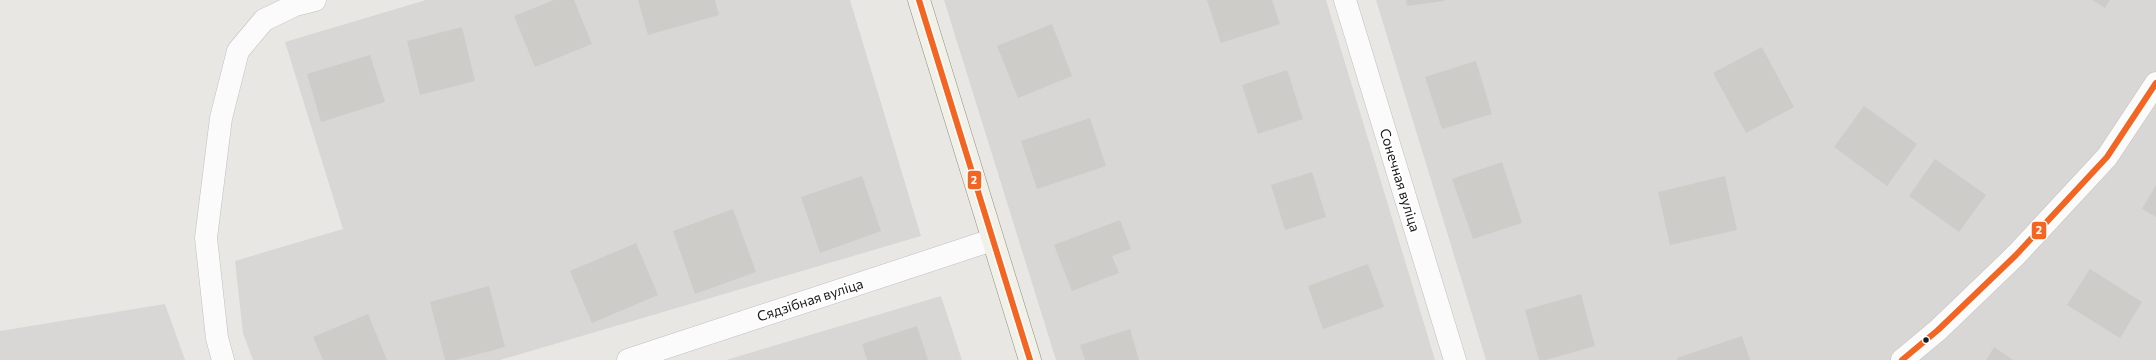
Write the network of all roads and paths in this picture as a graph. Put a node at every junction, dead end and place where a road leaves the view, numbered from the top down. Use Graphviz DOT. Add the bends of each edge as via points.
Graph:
graph roads {
  1 [pos="919,0"];
  2 [pos="1345,0"];
  3 [pos="305,3"];
  4 [pos="2156,83"];
  5 [pos="992,240"];
  6 [pos="223,360"];
  7 [pos="628,360"];
  8 [pos="1030,360"];
  9 [pos="1455,360"];
  10 [pos="1902,360"];
  1 -- 5 [label="street"];
  2 -- 9 [label="street, Сонечная вуліца"];
  3 -- 6 [label="street" via="264,20 238,51 221,118 206,238"];
  4 -- 10 [label="street" via="2107,157 2016,256 1938,330"];
  5 -- 7 [label="street, Сядзібная вуліца"];
  5 -- 8 [label="street"];
}
